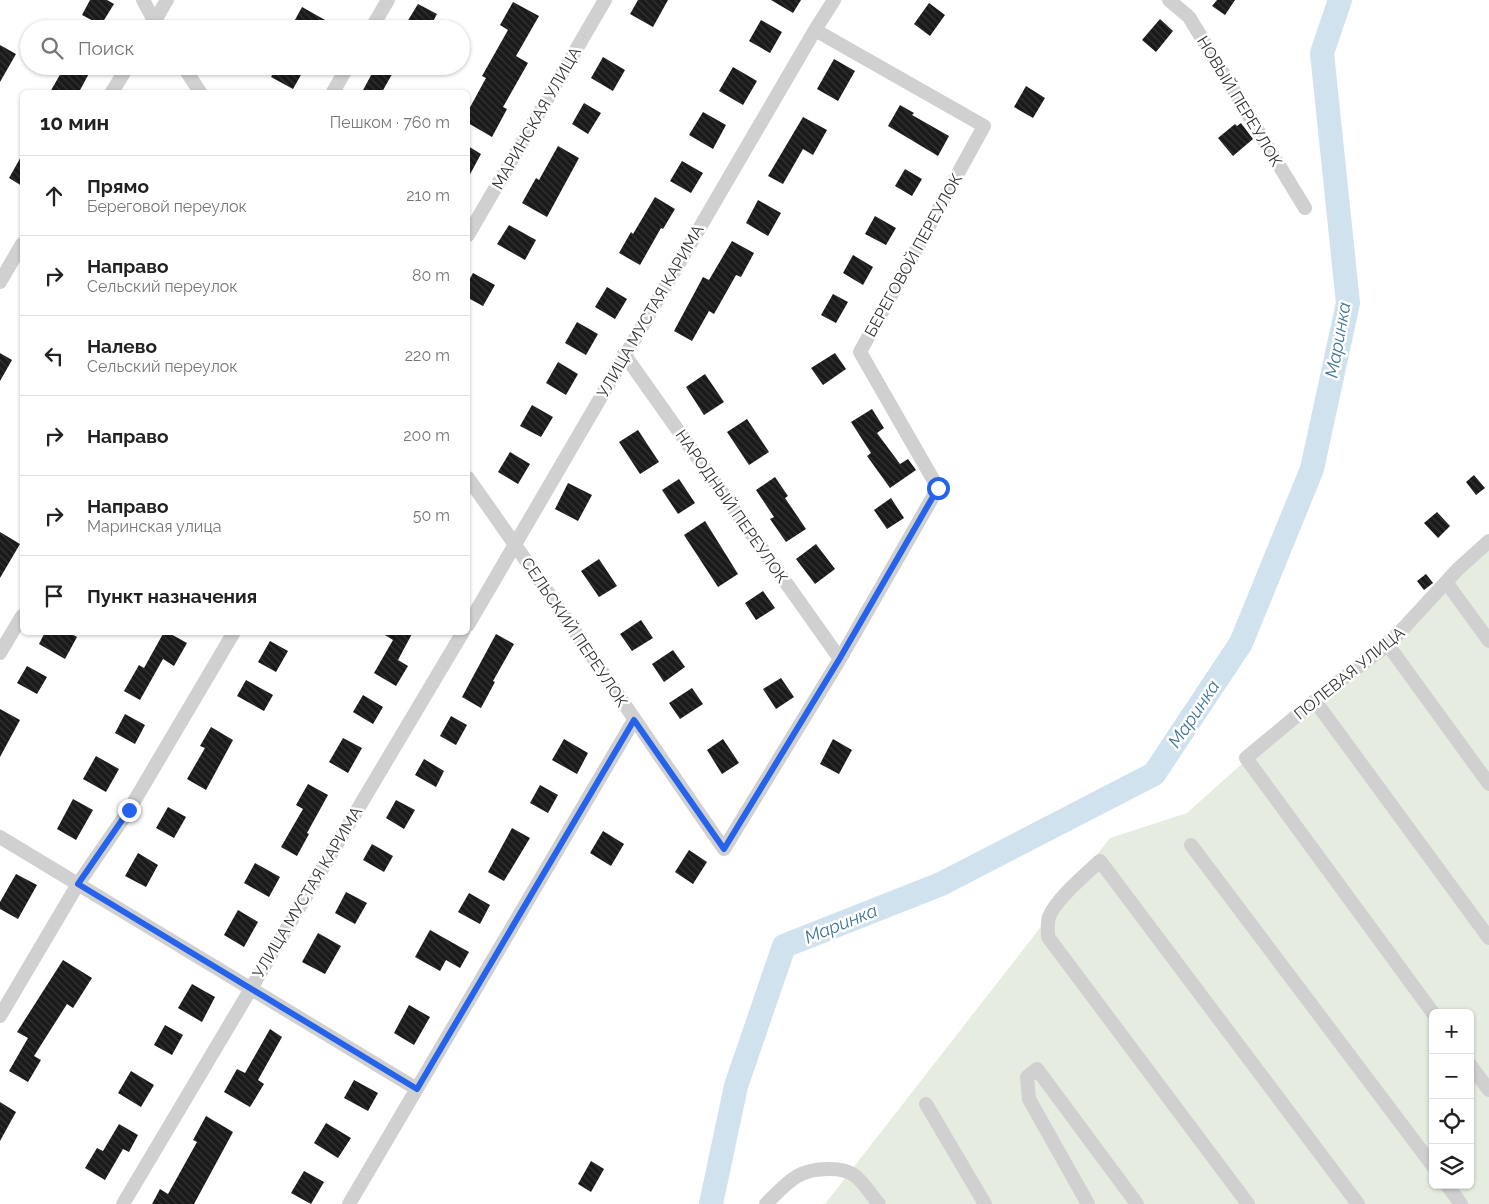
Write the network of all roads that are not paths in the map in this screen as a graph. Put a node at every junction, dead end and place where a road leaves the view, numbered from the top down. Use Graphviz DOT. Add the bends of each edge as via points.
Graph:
graph roads {
  1 [pos="143,0"];
  2 [pos="167,0"];
  3 [pos="388,0"];
  4 [pos="605,0"];
  5 [pos="834,0"];
  6 [pos="1169,0"];
  7 [pos="151,20"];
  8 [pos="157,20"];
  9 [pos="376,20"];
  10 [pos="814,30"];
  11 [pos="122,75"];
  12 [pos="189,75"];
  13 [pos="343,75"];
  14 [pos="113,90"];
  15 [pos="199,90"];
  16 [pos="334,90"];
  17 [pos="1306,208"];
  18 [pos="470,232"];
  19 [pos="20,247"];
  20 [pos="0,282"];
  21 [pos="624,354"];
  22 [pos="470,481"];
  23 [pos="1489,541"];
  24 [pos="515,544"];
  25 [pos="1446,582"];
  26 [pos="20,619"];
  27 [pos="470,621"];
  28 [pos="232,635"];
  29 [pos="461,635"];
  30 [pos="1489,642"];
  31 [pos="1388,645"];
  32 [pos="0,653"];
  33 [pos="840,658"];
  34 [pos="1315,701"];
  35 [pos="634,720"];
  36 [pos="1489,784"];
  37 [pos="0,836"];
  38 [pos="1191,846"];
  39 [pos="724,849"];
  40 [pos="78,884"];
  41 [pos="1489,938"];
  42 [pos="250,989"];
  43 [pos="1430,1009"];
  44 [pos="0,1016"];
  45 [pos="1474,1070"];
  46 [pos="417,1089"];
  47 [pos="1489,1090"];
  48 [pos="926,1104"];
  49 [pos="1429,1161"];
  50 [pos="1450,1189"];
  51 [pos="123,1204"];
  52 [pos="350,1204"];
  53 [pos="766,1204"];
  54 [pos="879,1204"];
  55 [pos="985,1204"];
  56 [pos="1088,1204"];
  57 [pos="1137,1204"];
  58 [pos="1248,1204"];
  59 [pos="1358,1204"];
  60 [pos="1461,1204"];
  1 -- 7 [label="street"];
  2 -- 8 [label="street"];
  3 -- 9 [label="street"];
  4 -- 18 [label="street, МАРИНСКАЯ УЛИЦА"];
  5 -- 10 [label="street, УЛИЦА МУСТАЯ КАРИМА"];
  6 -- 17 [label="street, НОВЫЙ ПЕРЕУЛОК" via="1189,17"];
  10 -- 21 [label="street, УЛИЦА МУСТАЯ КАРИМА"];
  10 -- 33 [label="street, БЕРЕГОВОЙ ПЕРЕУЛОК" via="984,126 860,352 938,488"];
  11 -- 14 [label="street"];
  12 -- 15 [label="street"];
  13 -- 16 [label="street"];
  19 -- 20 [label="street"];
  21 -- 24 [label="street, УЛИЦА МУСТАЯ КАРИМА"];
  21 -- 33 [label="street, НАРОДНЫЙ ПЕРЕУЛОК"];
  22 -- 24 [label="street, СЕЛЬСКИЙ ПЕРЕУЛОК"];
  23 -- 25 [label="street, ПОЛЕВАЯ УЛИЦА"];
  24 -- 27 [label="street, УЛИЦА МУСТАЯ КАРИМА"];
  24 -- 35 [label="street, СЕЛЬСКИЙ ПЕРЕУЛОК"];
  25 -- 30 [label="street"];
  25 -- 31 [label="street, ПОЛЕВАЯ УЛИЦА"];
  26 -- 32 [label="street"];
  28 -- 40 [label="street" via="129,810"];
  29 -- 42 [label="street, УЛИЦА МУСТАЯ КАРИМА"];
  31 -- 34 [label="street, ПОЛЕВАЯ УЛИЦА"];
  31 -- 36 [label="street"];
  33 -- 39 [label="street, БЕРЕГОВОЙ ПЕРЕУЛОК"];
  34 -- 41 [label="street"];
  34 -- 43 [label="street, ПОЛЕВАЯ УЛИЦА" via="1246,758"];
  35 -- 39 [label="street, СЕЛЬСКИЙ ПЕРЕУЛОК"];
  35 -- 46 [label="street, СЕЛЬСКИЙ ПЕРЕУЛОК"];
  37 -- 40 [label="street"];
  38 -- 49 [label="street"];
  40 -- 42 [label="street"];
  40 -- 44 [label="street"];
  42 -- 46 [label="street"];
  42 -- 51 [label="street, УЛИЦА МУСТАЯ КАРИМА"];
  45 -- 47 [label="street"];
  46 -- 52 [label="street, СЕЛЬСКИЙ ПЕРЕУЛОК"];
  48 -- 55 [label="street"];
  50 -- 60 [label="street"];
  53 -- 54 [label="street" via="804,1172 827,1169 844,1170 856,1176"];
  56 -- 57 [label="street" via="1030,1099 1027,1077 1037,1069"];
  58 -- 59 [label="street" via="1048,937 1048,922 1053,910 1100,861"];
}
